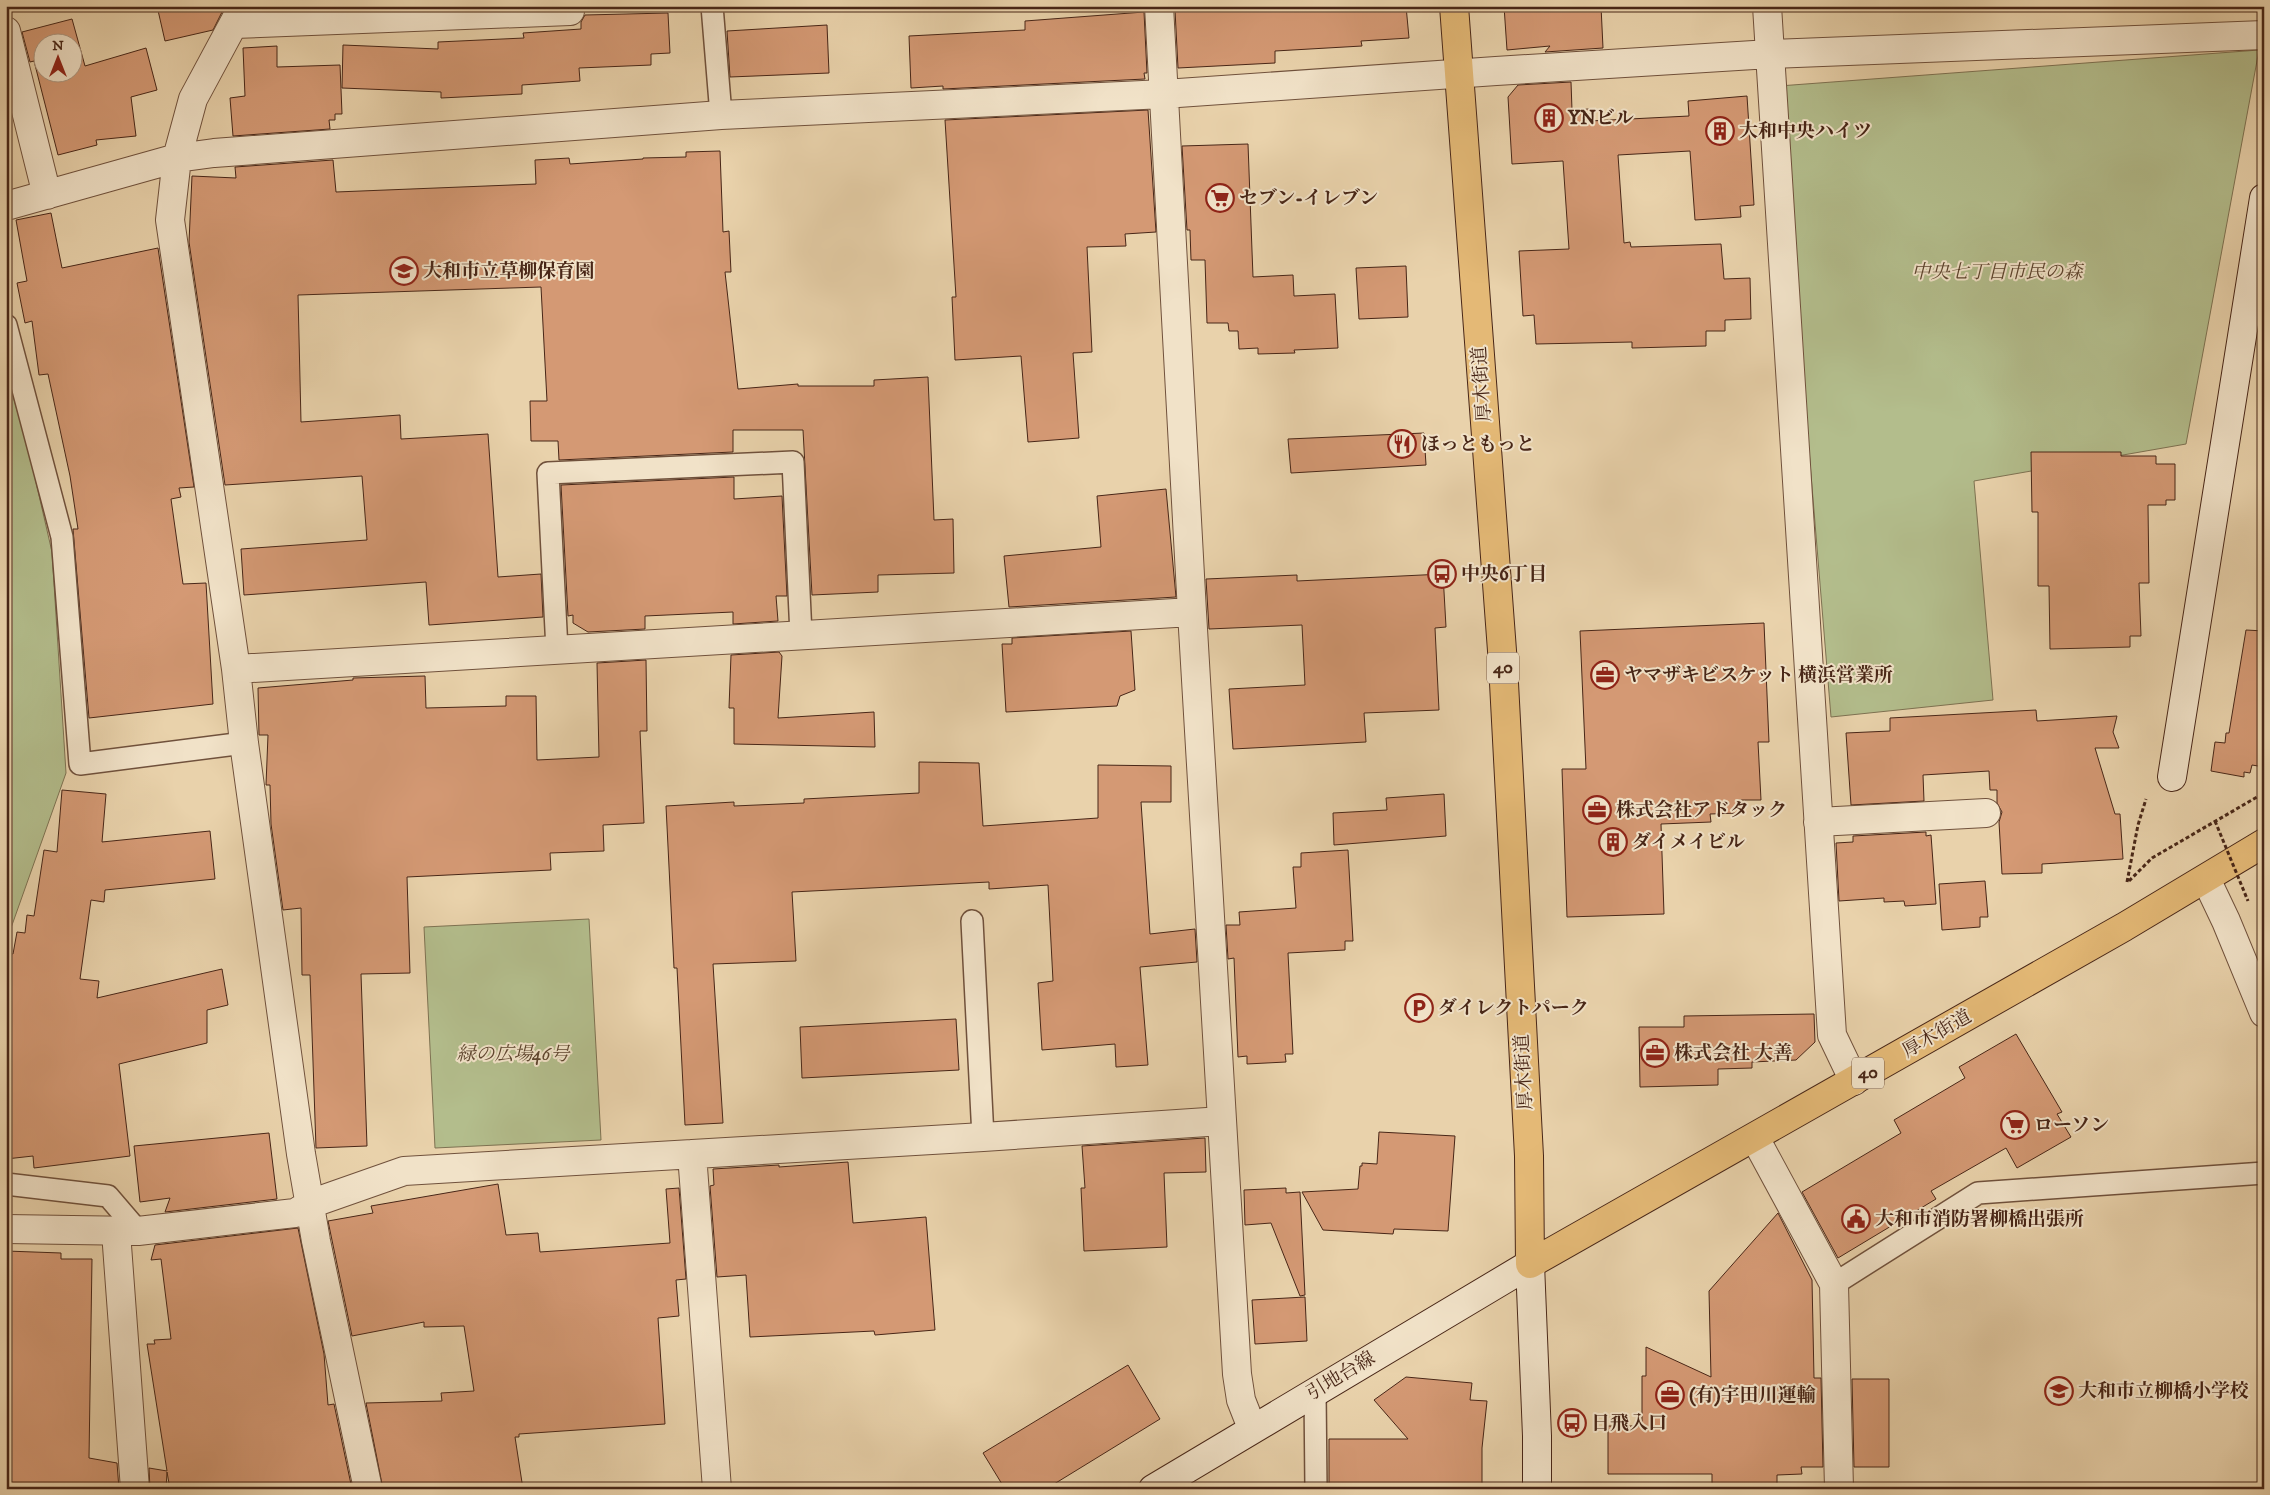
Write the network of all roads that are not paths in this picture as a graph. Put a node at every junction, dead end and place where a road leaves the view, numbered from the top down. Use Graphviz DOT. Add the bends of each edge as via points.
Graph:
graph roads {
  1 [pos="712,6"];
  2 [pos="1159,6"];
  3 [pos="1454,6"];
  4 [pos="1767,6"];
  5 [pos="570,11"];
  6 [pos="238,15"];
  7 [pos="6,31"];
  8 [pos="2264,35"];
  9 [pos="1770,54"];
  10 [pos="1459,73"];
  11 [pos="1164,94"];
  12 [pos="14,98"];
  13 [pos="721,116"];
  14 [pos="177,158"];
  15 [pos="47,195"];
  16 [pos="2264,198"];
  17 [pos="6,206"];
  18 [pos="6,325"];
  19 [pos="1192,612"];
  20 [pos="801,635"];
  21 [pos="556,650"];
  22 [pos="236,669"];
  23 [pos="244,743"];
  24 [pos="2172,777"];
  25 [pos="1986,813"];
  26 [pos="1818,822"];
  27 [pos="2264,843"];
  28 [pos="2206,879"];
  29 [pos="972,921"];
  30 [pos="2264,1013"];
  31 [pos="1854,1081"];
  32 [pos="1222,1121"];
  33 [pos="983,1137"];
  34 [pos="1755,1138"];
  35 [pos="692,1154"];
  36 [pos="2264,1174"];
  37 [pos="6,1184"];
  38 [pos="310,1204"];
  39 [pos="6,1230"];
  40 [pos="127,1232"];
  41 [pos="1530,1264"];
  42 [pos="1834,1284"];
  43 [pos="1316,1391"];
  44 [pos="1252,1428"];
  45 [pos="135,1489"];
  46 [pos="368,1489"];
  47 [pos="717,1489"];
  48 [pos="1153,1489"];
  49 [pos="1316,1489"];
  50 [pos="1537,1489"];
  51 [pos="1839,1489"];
  1 -- 13 [label="lane"];
  2 -- 11 [label="street"];
  3 -- 10 [label="main road, 厚木街道 / 40"];
  4 -- 9 [label="street"];
  5 -- 6 [label="street"];
  6 -- 14 [label="street" via="193,99"];
  7 -- 12 [label="street"];
  8 -- 9 [label="street"];
  9 -- 10 [label="street"];
  9 -- 26 [label="street"];
  10 -- 11 [label="street"];
  10 -- 41 [label="main road, 厚木街道 / 40" via="1503,664 1529,1156"];
  11 -- 13 [label="street"];
  11 -- 19 [label="street"];
  12 -- 15 [label="street"];
  13 -- 14 [label="street"];
  14 -- 15 [label="street"];
  14 -- 22 [label="street" via="170,220"];
  15 -- 17 [label="street"];
  16 -- 24 [label="street"];
  18 -- 23 [label="lane" via="62,536 80,764"];
  19 -- 20 [label="street"];
  19 -- 32 [label="street"];
  20 -- 21 [label="street"];
  20 -- 21 [label="lane" via="793,462 548,473"];
  21 -- 22 [label="street"];
  22 -- 23 [label="street"];
  23 -- 38 [label="street"];
  25 -- 26 [label="street"];
  26 -- 31 [label="street" via="1832,1035"];
  27 -- 28 [label="main road, 厚木街道 / 40"];
  28 -- 30 [label="street"];
  28 -- 31 [label="main road, 厚木街道 / 40"];
  29 -- 33 [label="lane"];
  31 -- 34 [label="main road, 厚木街道 / 40"];
  32 -- 33 [label="street"];
  32 -- 44 [label="street" via="1237,1374 1241,1400"];
  33 -- 35 [label="street"];
  34 -- 41 [label="main road, 厚木街道 / 40"];
  34 -- 42 [label="street"];
  35 -- 38 [label="street" via="404,1171"];
  35 -- 47 [label="street"];
  36 -- 42 [label="lane" via="1978,1193"];
  37 -- 40 [label="lane" via="108,1196"];
  38 -- 40 [label="street" via="295,1214"];
  38 -- 46 [label="street"];
  39 -- 40 [label="street"];
  40 -- 45 [label="street"];
  41 -- 43 [label="street, 引地台線"];
  41 -- 50 [label="street"];
  42 -- 51 [label="street"];
  43 -- 44 [label="street, 引地台線"];
  43 -- 49 [label="lane"];
  44 -- 48 [label="street, 引地台線"];
}
